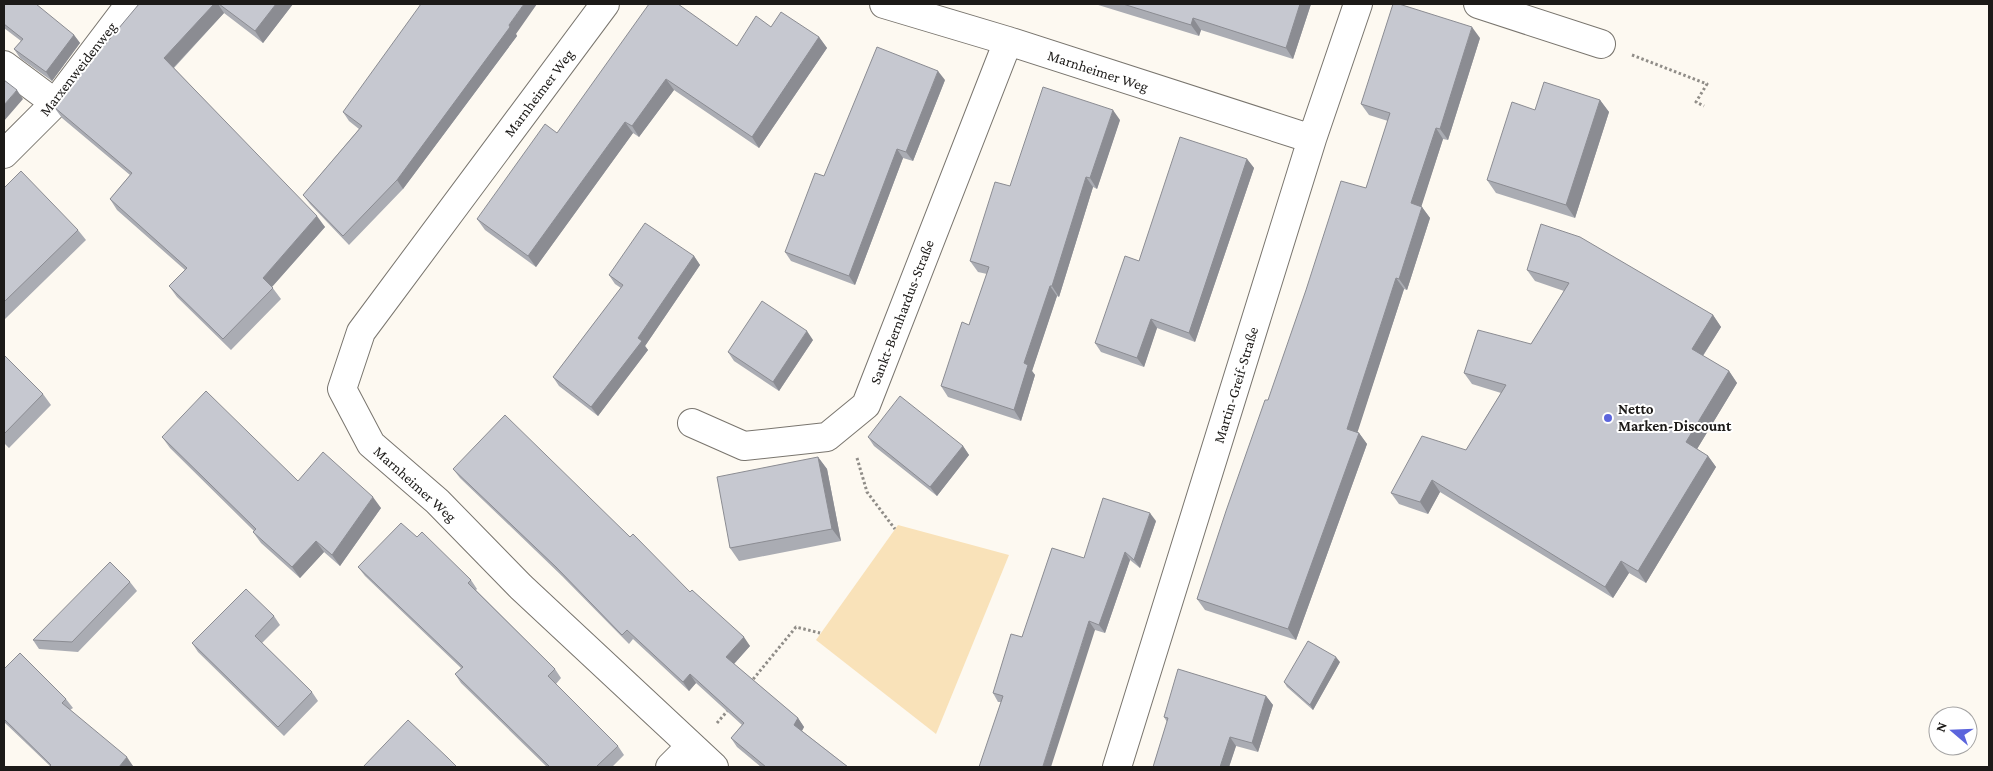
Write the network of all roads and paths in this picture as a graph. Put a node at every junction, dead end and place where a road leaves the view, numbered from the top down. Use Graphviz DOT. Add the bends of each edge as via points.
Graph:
graph roads {
  1 [pos="130,4"];
  2 [pos="605,4"];
  3 [pos="884,4"];
  4 [pos="1358,4"];
  5 [pos="1478,4"];
  6 [pos="1008,41"];
  7 [pos="1601,44"];
  8 [pos="4,65"];
  9 [pos="55,103"];
  10 [pos="1704,106"];
  11 [pos="1312,140"];
  12 [pos="4,154"];
  13 [pos="846,422"];
  14 [pos="692,423"];
  15 [pos="895,529"];
  16 [pos="820,633"];
  17 [pos="745,689"];
  18 [pos="732,704"];
  19 [pos="699,755"];
  20 [pos="670,767"];
  21 [pos="1117,767"];
  1 -- 9 [label="street, Marxenweidenweg"];
  2 -- 19 [label="street, Marnheimer Weg" via="361,332 342,389 371,444 436,501 521,587"];
  3 -- 6 [label="street, Marnheimer Weg"];
  4 -- 11 [label="street, Martin-Greif-Straße"];
  5 -- 7 [label="street"];
  6 -- 11 [label="street, Marnheimer Weg"];
  6 -- 13 [label="street, Sankt-Bernhardus-Straße" via="866,405"];
  7 -- 10 [label="path" via="1706,84 1696,102"];
  8 -- 9 [label="street"];
  9 -- 12 [label="street, Marxenweidenweg"];
  11 -- 21 [label="street, Martin-Greif-Straße"];
  13 -- 14 [label="street, Sankt-Bernhardus-Straße" via="827,437 744,446"];
  13 -- 15 [label="path" via="867,492"];
  16 -- 17 [label="path" via="796,627"];
  18 -- 19 [label="path"];
  19 -- 20 [label="street"];
}
